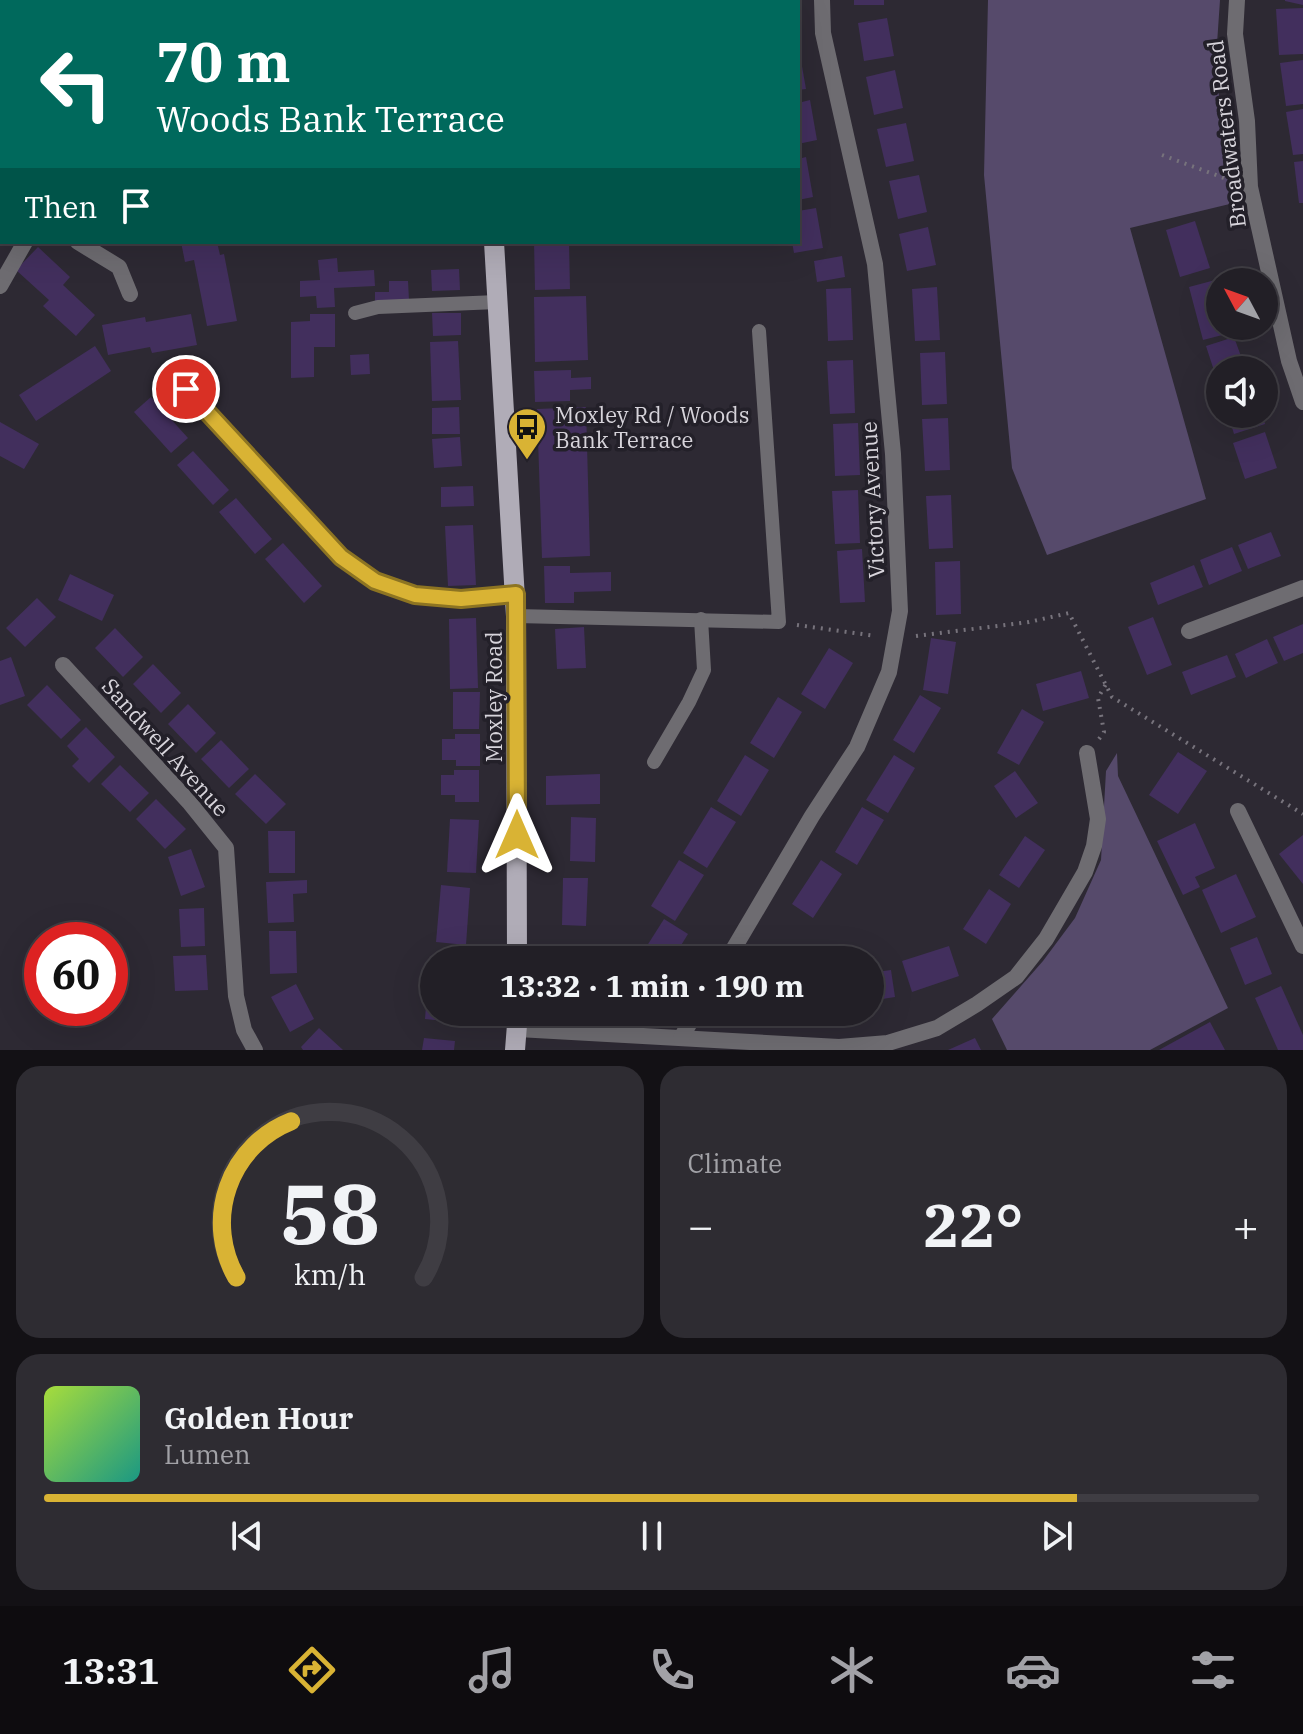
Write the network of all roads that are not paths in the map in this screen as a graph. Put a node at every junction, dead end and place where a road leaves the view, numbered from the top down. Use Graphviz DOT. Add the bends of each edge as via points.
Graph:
graph roads {
  1 [pos="822,0"];
  2 [pos="1237,0"];
  3 [pos="24,244"];
  4 [pos="81,244"];
  5 [pos="494,244"];
  6 [pos="0,286"];
  7 [pos="130,294"];
  8 [pos="497,302"];
  9 [pos="355,313"];
  10 [pos="759,331"];
  11 [pos="186,389"];
  12 [pos="1303,402"];
  13 [pos="1303,588"];
  14 [pos="516,594"];
  15 [pos="516,616"];
  16 [pos="701,619"];
  17 [pos="1189,631"];
  18 [pos="63,665"];
  19 [pos="1087,753"];
  20 [pos="654,762"];
  21 [pos="1238,811"];
  22 [pos="517,946"];
  23 [pos="735,946"];
  24 [pos="1303,946"];
  25 [pos="517,1026"];
  26 [pos="572,1026"];
  27 [pos="688,1026"];
  28 [pos="681,1038"];
  29 [pos="255,1050"];
  30 [pos="515,1050"];
  1 -- 23 [label="street, Victory Avenue" via="823,33 875,264 893,454 900,611 889,672 857,747"];
  2 -- 12 [label="street, Broadwaters Road" via="1235,34 1250,187"];
  3 -- 6 [label="street"];
  4 -- 7 [label="street" via="119,267"];
  5 -- 8 [label="main road, Moxley Road"];
  8 -- 9 [label="lane" via="378,307"];
  8 -- 14 [label="main road, Moxley Road"];
  10 -- 16 [label="lane" via="779,622"];
  11 -- 14 [label="street" via="341,557 375,581 430,597"];
  13 -- 17 [label="street"];
  14 -- 15 [label="main road, Moxley Road"];
  15 -- 16 [label="lane"];
  15 -- 22 [label="main road, Moxley Road"];
  16 -- 20 [label="lane" via="704,670"];
  18 -- 29 [label="street, Sandwell Avenue" via="226,848 236,996"];
  19 -- 28 [label="street" via="1098,819 1094,846 1046,939 1016,977 937,1028 888,1043 839,1047"];
  21 -- 24 [label="street"];
  25 -- 30 [label="main road"];
  26 -- 28 [label="street"];
  27 -- 28 [label="street"];
}
